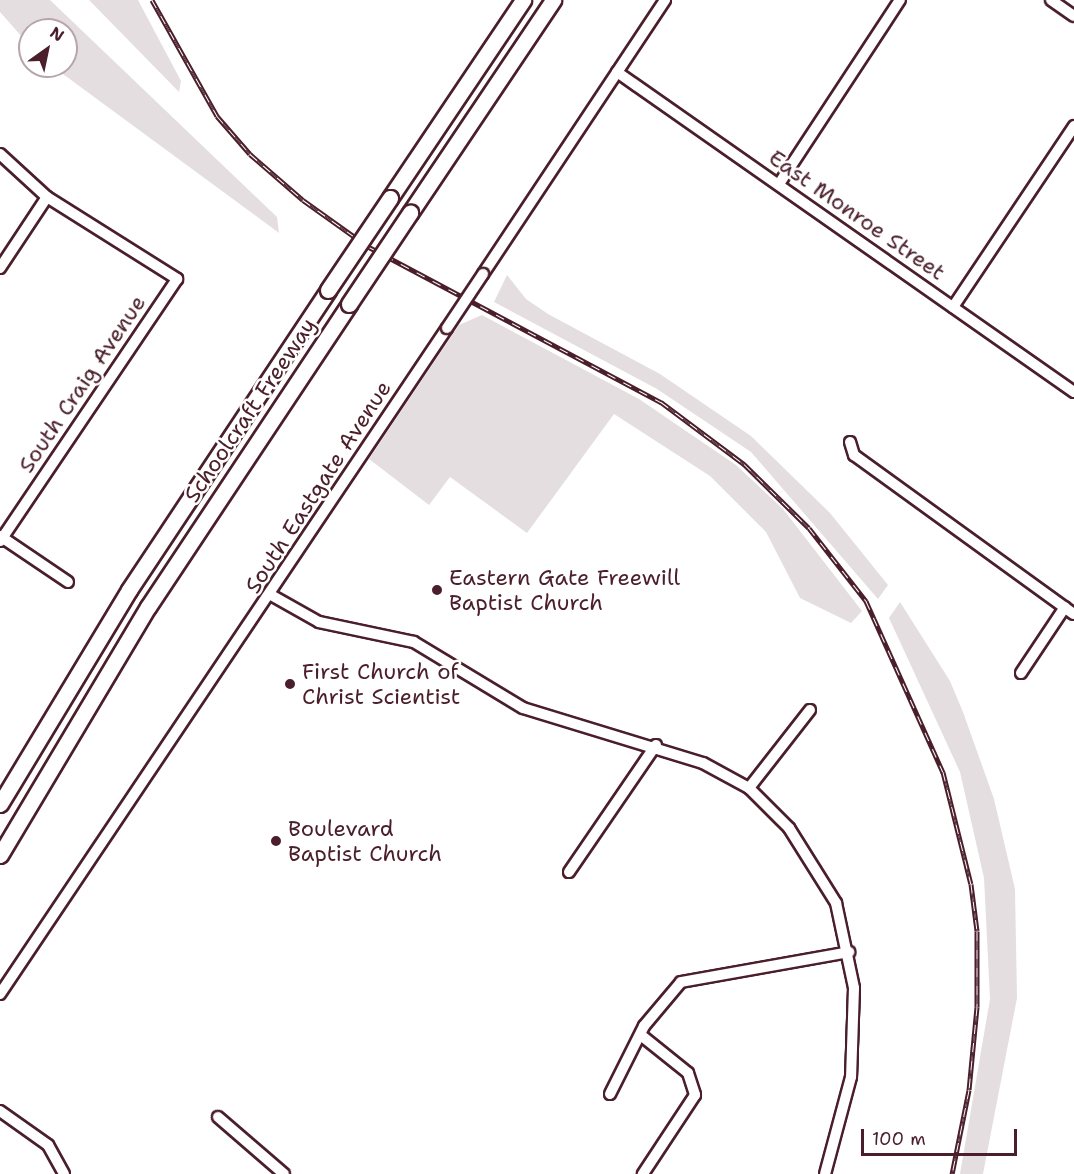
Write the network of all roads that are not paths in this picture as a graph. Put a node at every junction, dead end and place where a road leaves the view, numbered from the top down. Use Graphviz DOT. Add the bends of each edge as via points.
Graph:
graph roads {
  1 [pos="523,0"];
  2 [pos="553,0"];
  3 [pos="665,0"];
  4 [pos="900,0"];
  5 [pos="1051,0"];
  6 [pos="1074,16"];
  7 [pos="617,72"];
  8 [pos="1074,126"];
  9 [pos="0,154"];
  10 [pos="779,184"];
  11 [pos="47,196"];
  12 [pos="0,268"];
  13 [pos="953,307"];
  14 [pos="1074,392"];
  15 [pos="850,442"];
  16 [pos="1,538"];
  17 [pos="68,582"];
  18 [pos="271,595"];
  19 [pos="1069,611"];
  20 [pos="1021,673"];
  21 [pos="810,710"];
  22 [pos="656,745"];
  23 [pos="749,788"];
  24 [pos="0,804"];
  25 [pos="0,855"];
  26 [pos="569,872"];
  27 [pos="849,952"];
  28 [pos="0,994"];
  29 [pos="642,1036"];
  30 [pos="610,1094"];
  31 [pos="0,1111"];
  32 [pos="218,1117"];
  33 [pos="64,1174"];
  34 [pos="284,1174"];
  35 [pos="643,1174"];
  36 [pos="825,1174"];
  1 -- 24 [label="highway, Schoolcraft Freeway, bridge" via="140,572"];
  2 -- 25 [label="highway, Schoolcraft Freeway, bridge" via="148,607"];
  3 -- 7 [label="street, South Eastgate Avenue"];
  4 -- 10 [label="street"];
  5 -- 6 [label="street"];
  7 -- 10 [label="street, East Monroe Street"];
  7 -- 18 [label="street, South Eastgate Avenue, bridge"];
  8 -- 13 [label="street"];
  9 -- 11 [label="street"];
  10 -- 13 [label="street, East Monroe Street"];
  11 -- 12 [label="street"];
  11 -- 16 [label="street, South Craig Avenue" via="177,279"];
  13 -- 14 [label="street, East Monroe Street"];
  15 -- 19 [label="street" via="854,455"];
  16 -- 17 [label="street"];
  18 -- 22 [label="street" via="318,622 414,642 524,708"];
  18 -- 28 [label="street, South Eastgate Avenue"];
  19 -- 20 [label="street"];
  21 -- 23 [label="street"];
  22 -- 23 [label="street"];
  22 -- 26 [label="street"];
  23 -- 27 [label="street" via="816,865 836,903"];
  27 -- 29 [label="street" via="681,982"];
  27 -- 36 [label="street" via="855,1042 840,1126"];
  29 -- 30 [label="street"];
  29 -- 35 [label="street" via="688,1073 695,1095"];
  31 -- 33 [label="street" via="48,1145"];
  32 -- 34 [label="street"];
}
